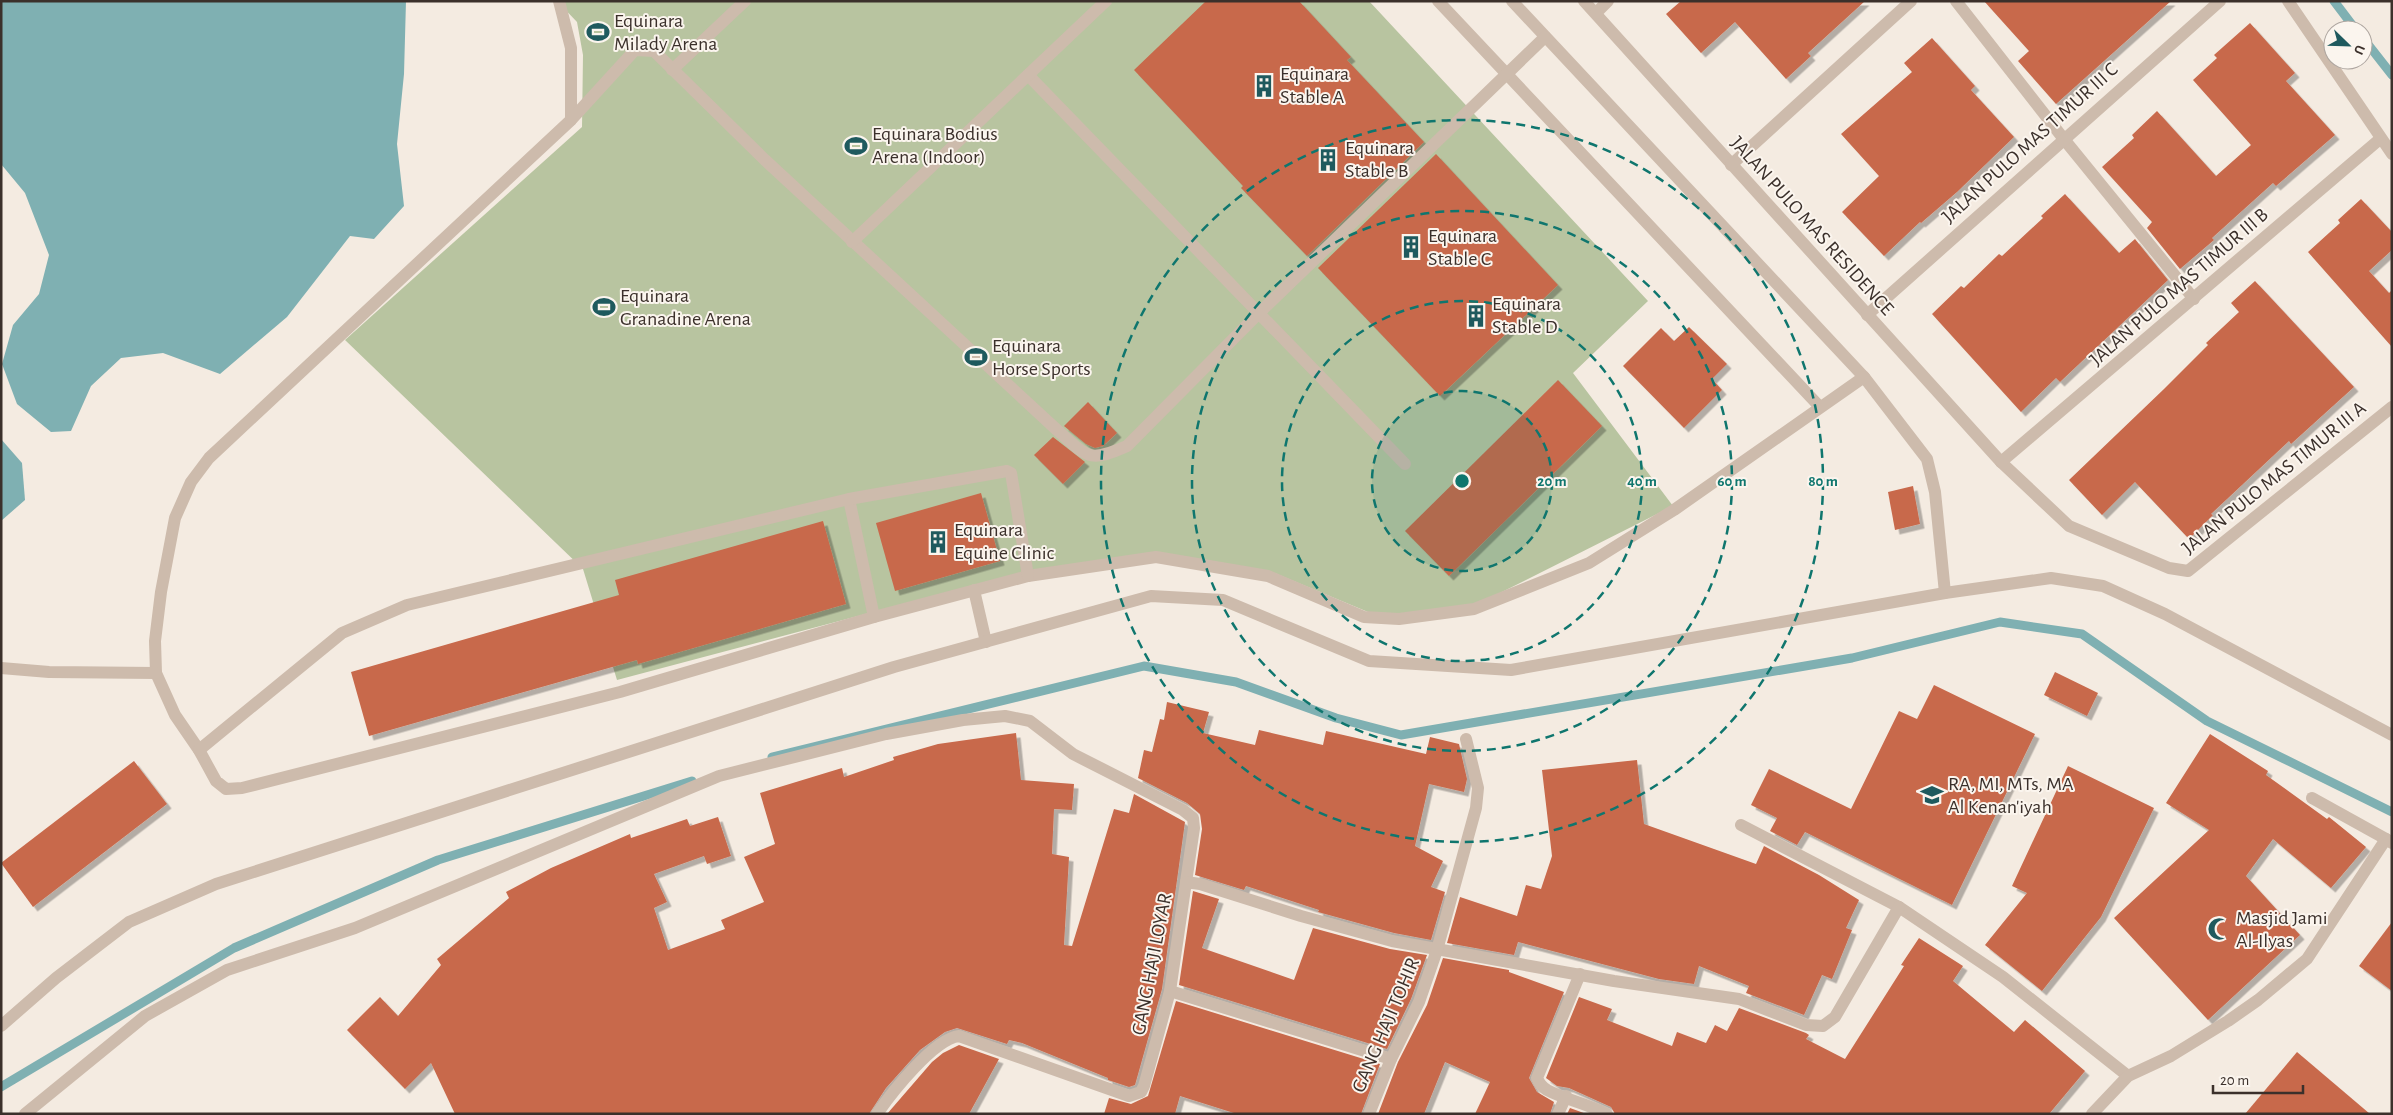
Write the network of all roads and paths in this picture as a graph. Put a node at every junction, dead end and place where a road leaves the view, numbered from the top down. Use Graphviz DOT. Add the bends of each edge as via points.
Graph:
graph roads {
  1 [pos="558,1"];
  2 [pos="745,1"];
  3 [pos="1106,1"];
  4 [pos="1438,1"];
  5 [pos="1512,1"];
  6 [pos="1584,1"];
  7 [pos="1608,1"];
  8 [pos="1911,1"];
  9 [pos="1956,1"];
  10 [pos="2220,1"];
  11 [pos="2288,1"];
  12 [pos="1596,13"];
  13 [pos="1545,37"];
  14 [pos="672,70"];
  15 [pos="1506,74"];
  16 [pos="1028,75"];
  17 [pos="571,120"];
  18 [pos="2063,138"];
  19 [pos="2380,139"];
  20 [pos="2392,154"];
  21 [pos="1731,165"];
  22 [pos="852,242"];
  23 [pos="2194,299"];
  24 [pos="1258,314"];
  25 [pos="1867,315"];
  26 [pos="1864,377"];
  27 [pos="1820,407"];
  28 [pos="2392,407"];
  29 [pos="2001,462"];
  30 [pos="1405,464"];
  31 [pos="849,498"];
  32 [pos="1028,576"];
  33 [pos="974,590"];
  34 [pos="1945,593"];
  35 [pos="874,618"];
  36 [pos="986,642"];
  37 [pos="1,668"];
  38 [pos="156,673"];
  39 [pos="2392,735"];
  40 [pos="1466,739"];
  41 [pos="200,750"];
  42 [pos="2312,798"];
  43 [pos="1741,825"];
  44 [pos="2389,841"];
  45 [pos="1186,882"];
  46 [pos="1899,907"];
  47 [pos="1437,950"];
  48 [pos="1580,974"];
  49 [pos="1170,991"];
  50 [pos="1,1026"];
  51 [pos="1391,1059"];
  52 [pos="2128,1076"];
  53 [pos="1566,1096"];
  54 [pos="25,1114"];
  55 [pos="877,1114"];
  56 [pos="1369,1114"];
  57 [pos="1558,1114"];
  58 [pos="1607,1114"];
  59 [pos="2092,1114"];
  1 -- 17 [label="street" via="571,48"];
  2 -- 14 [label="street"];
  3 -- 16 [label="street"];
  4 -- 15 [label="street"];
  5 -- 13 [label="street"];
  6 -- 12 [label="street, JALAN PULO MAS RESIDENCE"];
  7 -- 12 [label="street"];
  8 -- 21 [label="street"];
  9 -- 18 [label="street"];
  10 -- 18 [label="street, JALAN PULO MAS TIMUR III C"];
  11 -- 19 [label="street"];
  12 -- 21 [label="street, JALAN PULO MAS RESIDENCE"];
  13 -- 15 [label="street"];
  13 -- 26 [label="street"];
  14 -- 17 [label="street" via="654,51 635,50"];
  14 -- 22 [label="street"];
  15 -- 24 [label="street"];
  15 -- 27 [label="street"];
  16 -- 22 [label="street"];
  16 -- 24 [label="street"];
  17 -- 38 [label="street" via="209,458 191,482 176,518 161,592 155,641"];
  18 -- 23 [label="street"];
  18 -- 25 [label="street, JALAN PULO MAS TIMUR III C"];
  19 -- 20 [label="street"];
  19 -- 23 [label="street, JALAN PULO MAS TIMUR III B"];
  21 -- 25 [label="street, JALAN PULO MAS RESIDENCE"];
  22 -- 24 [label="street" via="1057,430 1085,454 1094,456 1102,457 1127,446"];
  23 -- 29 [label="street, JALAN PULO MAS TIMUR III B"];
  24 -- 30 [label="street"];
  25 -- 29 [label="street, JALAN PULO MAS RESIDENCE"];
  26 -- 27 [label="street"];
  26 -- 34 [label="street" via="1927,458 1936,492"];
  27 -- 32 [label="street" via="1674,510 1589,563 1474,609 1398,620 1364,617 1268,576 1156,557"];
  28 -- 29 [label="street, JALAN PULO MAS TIMUR III A" via="2188,571 2169,568 2069,526"];
  31 -- 32 [label="street" via="1007,471 1011,473"];
  31 -- 35 [label="street"];
  31 -- 41 [label="street" via="407,605 342,633"];
  32 -- 33 [label="street"];
  33 -- 35 [label="street"];
  33 -- 36 [label="street"];
  34 -- 36 [label="street" via="1511,670 1369,661 1223,600 1151,596"];
  34 -- 39 [label="street" via="2051,578 2103,586 2166,614"];
  35 -- 41 [label="street" via="620,692 242,788 226,790 216,781"];
  36 -- 50 [label="street" via="894,667 216,884 129,922 56,978"];
  37 -- 38 [label="street"];
  38 -- 41 [label="street" via="175,715"];
  40 -- 47 [label="street, GANG HAJI TOHIR" via="1478,788 1476,808"];
  42 -- 44 [label="street"];
  43 -- 46 [label="street"];
  44 -- 52 [label="street" via="2301,965 2228,1021 2171,1056"];
  45 -- 47 [label="street, GANG HAJI LOYAR" via="1392,941"];
  45 -- 49 [label="street, GANG HAJI LOYAR"];
  45 -- 54 [label="street" via="1194,828 1192,818 1183,810 1073,754 1030,721 1005,716 886,734 719,776 355,928 227,970 145,1016"];
  46 -- 48 [label="street, GANG HAJI LOYAR" via="1835,1017 1823,1026 1806,1025 1739,999"];
  46 -- 52 [label="street" via="2003,976"];
  47 -- 48 [label="street, GANG HAJI LOYAR"];
  47 -- 51 [label="street, GANG HAJI TOHIR" via="1419,1002"];
  48 -- 53 [label="street" via="1537,1078 1547,1090"];
  49 -- 51 [label="street"];
  49 -- 55 [label="street, GANG HAJI LOYAR" via="1144,1086 1136,1095 1129,1096 960,1036 949,1037 940,1044 896,1087"];
  51 -- 56 [label="street, GANG HAJI TOHIR"];
  52 -- 59 [label="street"];
  53 -- 57 [label="street"];
  53 -- 58 [label="street"];
}
